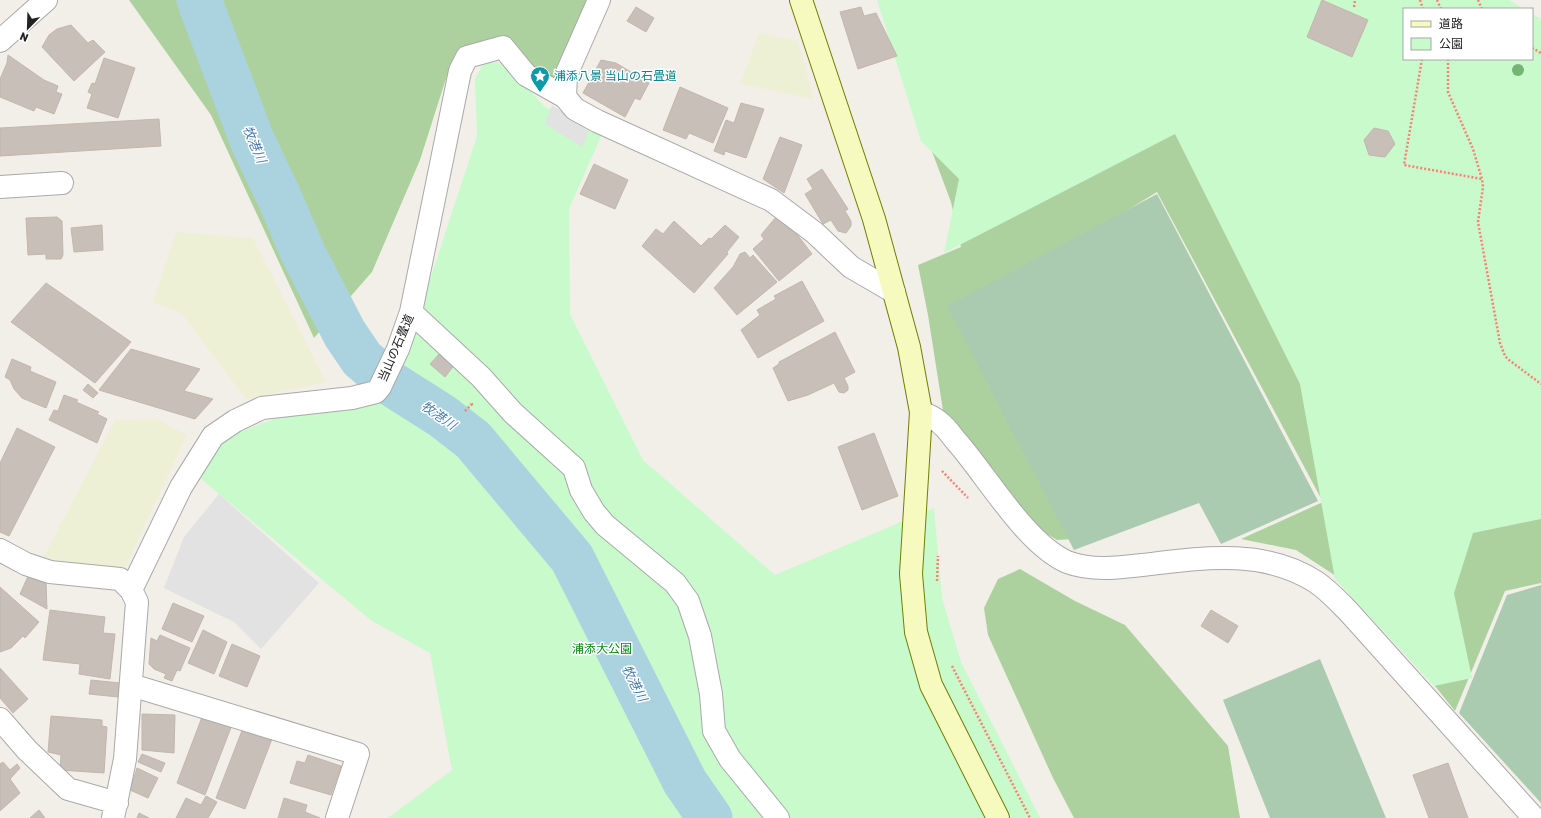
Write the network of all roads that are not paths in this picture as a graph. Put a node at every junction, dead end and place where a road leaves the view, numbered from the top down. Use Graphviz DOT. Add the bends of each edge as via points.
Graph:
graph roads {
  1 [pos="46,0"];
  2 [pos="599,0"];
  3 [pos="801,0"];
  4 [pos="0,41"];
  5 [pos="565,97"];
  6 [pos="62,183"];
  7 [pos="0,187"];
  8 [pos="894,292"];
  9 [pos="411,312"];
  10 [pos="921,412"];
  11 [pos="0,550"];
  12 [pos="131,590"];
  13 [pos="132,685"];
  14 [pos="0,719"];
  15 [pos="115,810"];
  16 [pos="337,818"];
  17 [pos="778,818"];
  18 [pos="998,818"];
  19 [pos="1534,818"];
  1 -- 4 [label="street"];
  2 -- 5 [label="street" via="566,75"];
  3 -- 8 [label="street" via="874,219"];
  5 -- 8 [label="street" via="576,109 597,121 771,200 815,233 851,267"];
  5 -- 9 [label="street, 当山の石畳道" via="526,75 503,46 467,57 460,70"];
  6 -- 7 [label="street"];
  8 -- 10 [label="street" via="910,347"];
  9 -- 12 [label="street, 当山の石畳道" via="392,362 376,392 352,398 262,408 235,421 213,436 181,486"];
  9 -- 17 [label="street" via="481,377 513,413 574,468 581,490 605,526 675,583 688,601 700,636 711,694 714,731 730,759"];
  10 -- 18 [label="street" via="911,574 916,632 931,685"];
  10 -- 19 [label="street" via="940,422 1022,524 1050,551 1065,561 1102,568 1245,558 1283,566 1317,583 1348,611"];
  11 -- 12 [label="street" via="26,564 50,572 120,579"];
  12 -- 13 [label="street" via="137,602"];
  13 -- 15 [label="street" via="126,759"];
  13 -- 16 [label="street" via="358,754"];
  14 -- 15 [label="street" via="68,790"];
}
